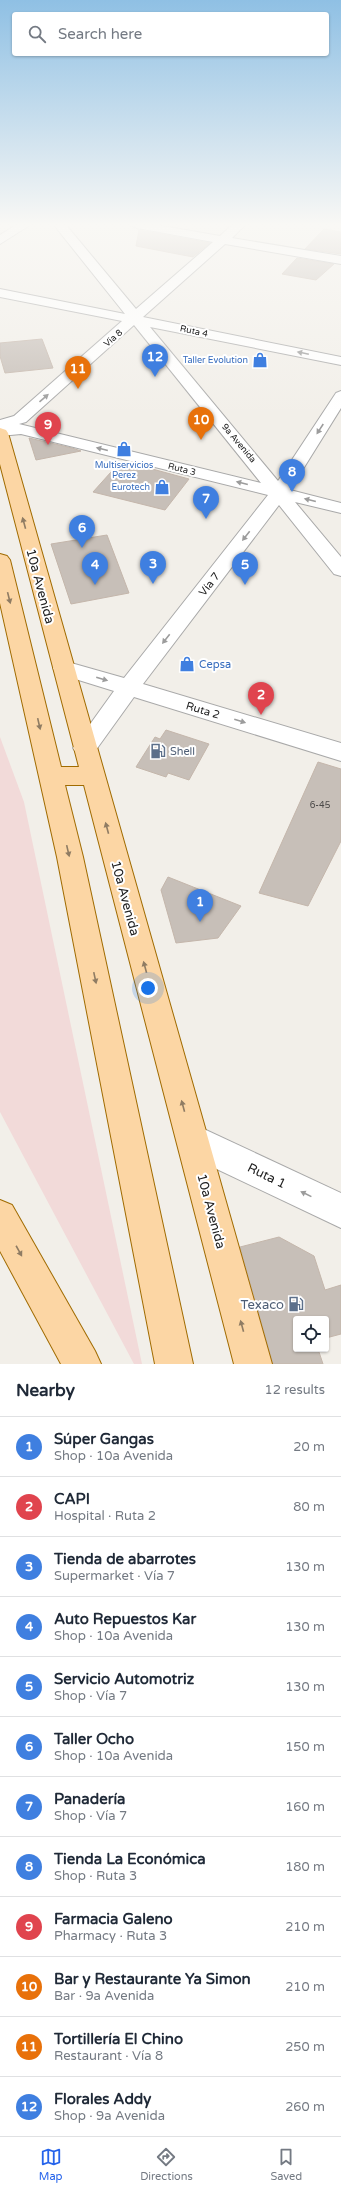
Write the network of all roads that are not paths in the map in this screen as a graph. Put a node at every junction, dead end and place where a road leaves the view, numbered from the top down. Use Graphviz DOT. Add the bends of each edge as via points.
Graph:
graph roads {
  1 [pos="111,289"];
  2 [pos="168,289"];
  3 [pos="0,293"];
  4 [pos="135,319"];
  5 [pos="341,361"];
  6 [pos="341,396"];
  7 [pos="0,425"];
  8 [pos="0,432"];
  9 [pos="280,492"];
  10 [pos="341,508"];
  11 [pos="0,560"];
  12 [pos="341,570"];
  13 [pos="64,668"];
  14 [pos="129,687"];
  15 [pos="341,752"];
  16 [pos="89,762"];
  17 [pos="51,776"];
  18 [pos="192,1140"];
  19 [pos="341,1211"];
  20 [pos="0,1216"];
  21 [pos="82,1364"];
  22 [pos="174,1364"];
  23 [pos="252,1364"];
  1 -- 4 [label="street, 9a Avenida"];
  2 -- 4 [label="street, Vía 8"];
  3 -- 4 [label="street, Ruta 4"];
  5 -- 4 [label="street, Ruta 4, one-way"];
  7 -- 4 [label="street, Vía 8, one-way" via="20,419"];
  4 -- 9 [label="street, 9a Avenida"];
  6 -- 9 [label="street, Vía 7, one-way"];
  9 -- 8 [label="street, Ruta 3, one-way" via="21,429"];
  13 -- 8 [label="main road, 10a Avenida, one-way"];
  10 -- 9 [label="street, Ruta 3, one-way"];
  9 -- 12 [label="street, 9a Avenida"];
  9 -- 14 [label="street, Vía 7, one-way"];
  11 -- 17 [label="main road, one-way"];
  13 -- 14 [label="street, Ruta 2, one-way"];
  13 -- 16 [label="main road, 10a Avenida"];
  14 -- 15 [label="street, Ruta 2, one-way"];
  14 -- 16 [label="street, Vía 7"];
  16 -- 17 [label="main road"];
  18 -- 16 [label="main road, 10a Avenida, one-way"];
  17 -- 22 [label="main road, one-way" via="70,857"];
  19 -- 18 [label="street, Ruta 1, one-way"];
  23 -- 18 [label="main road, 10a Avenida, one-way"];
  20 -- 21 [label="main road, one-way"];
}
